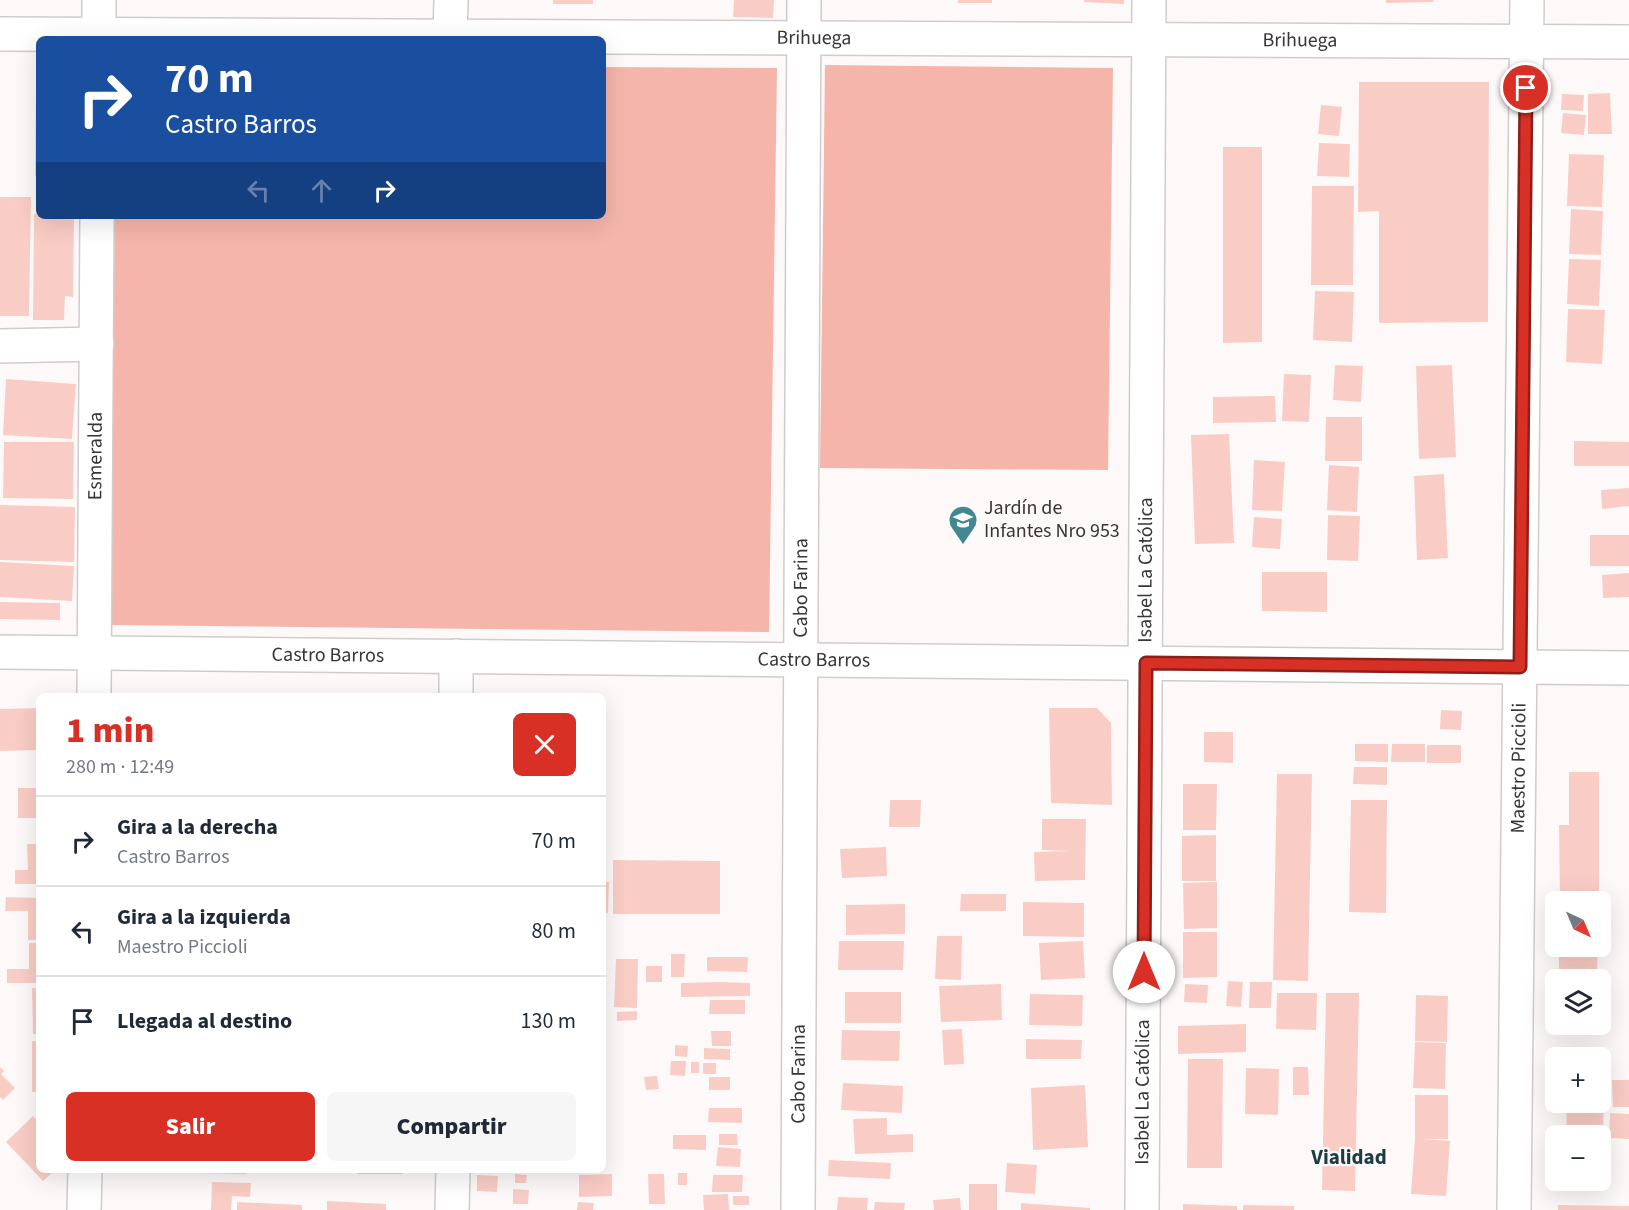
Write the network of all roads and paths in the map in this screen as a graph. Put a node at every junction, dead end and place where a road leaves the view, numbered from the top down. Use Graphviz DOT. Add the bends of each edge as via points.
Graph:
graph roads {
  1 [pos="99,0"];
  2 [pos="451,0"];
  3 [pos="804,0"];
  4 [pos="1149,0"];
  5 [pos="1527,0"];
  6 [pos="0,34"];
  7 [pos="66,36"];
  8 [pos="99,36"];
  9 [pos="450,36"];
  10 [pos="606,37"];
  11 [pos="804,38"];
  12 [pos="1149,39"];
  13 [pos="1526,41"];
  14 [pos="1629,42"];
  15 [pos="98,219"];
  16 [pos="97,344"];
  17 [pos="0,346"];
  18 [pos="0,652"];
  19 [pos="95,653"];
  20 [pos="456,656"];
  21 [pos="801,660"];
  22 [pos="1146,663"];
  23 [pos="1520,667"];
  24 [pos="1629,668"];
  25 [pos="94,693"];
  26 [pos="456,693"];
  27 [pos="85,1173"];
  28 [pos="453,1173"];
  29 [pos="84,1210"];
  30 [pos="452,1210"];
  31 [pos="798,1210"];
  32 [pos="1142,1210"];
  33 [pos="1514,1210"];
  1 -- 8 [label="street"];
  2 -- 9 [label="street"];
  3 -- 11 [label="street, Cabo Farina"];
  4 -- 12 [label="street, Isabel La Católica"];
  5 -- 13 [label="street, Maestro Piccioli"];
  6 -- 7 [label="street, Brihuega"];
  10 -- 11 [label="street, Brihuega"];
  11 -- 12 [label="street, Brihuega"];
  11 -- 21 [label="street, Cabo Farina"];
  12 -- 13 [label="street, Brihuega"];
  12 -- 22 [label="street, Isabel La Católica"];
  13 -- 14 [label="street, Brihuega"];
  13 -- 23 [label="street, Maestro Piccioli"];
  15 -- 16 [label="street, Esmeralda"];
  16 -- 17 [label="street"];
  16 -- 19 [label="street, Esmeralda"];
  18 -- 19 [label="street, Castro Barros"];
  19 -- 20 [label="street, Castro Barros"];
  19 -- 25 [label="street, Esmeralda"];
  20 -- 21 [label="street, Castro Barros"];
  20 -- 26 [label="street"];
  21 -- 22 [label="street, Castro Barros"];
  21 -- 31 [label="street, Cabo Farina"];
  22 -- 23 [label="street, Castro Barros"];
  22 -- 32 [label="street, Isabel La Católica"];
  23 -- 24 [label="street, Castro Barros"];
  23 -- 33 [label="street, Maestro Piccioli"];
  27 -- 29 [label="street"];
  28 -- 30 [label="street"];
}
